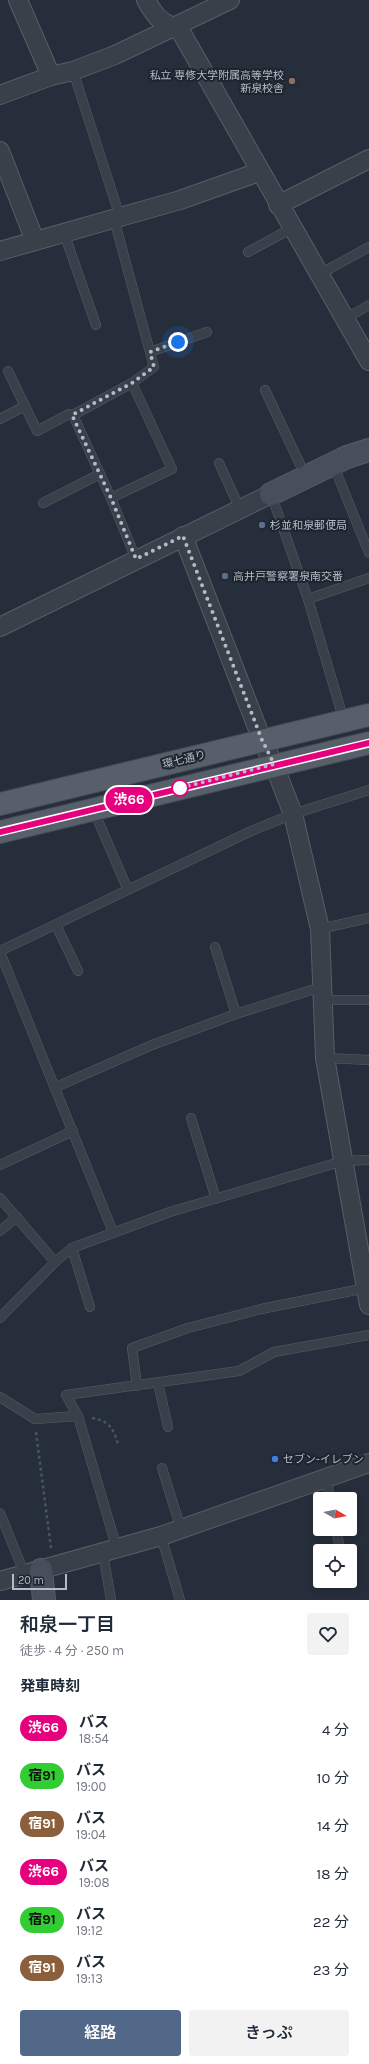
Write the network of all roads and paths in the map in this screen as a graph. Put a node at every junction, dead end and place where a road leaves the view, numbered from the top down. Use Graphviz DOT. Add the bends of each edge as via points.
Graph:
graph roads {
  1 [pos="18,0"];
  2 [pos="146,0"];
  3 [pos="230,0"];
  4 [pos="172,26"];
  5 [pos="73,71"];
  6 [pos="51,76"];
  7 [pos="0,95"];
  8 [pos="0,151"];
  9 [pos="369,160"];
  10 [pos="259,172"];
  11 [pos="278,205"];
  12 [pos="117,218"];
  13 [pos="292,228"];
  14 [pos="64,233"];
  15 [pos="35,241"];
  16 [pos="369,247"];
  17 [pos="0,251"];
  18 [pos="248,252"];
  19 [pos="318,275"];
  20 [pos="369,305"];
  21 [pos="345,319"];
  22 [pos="96,325"];
  23 [pos="207,332"];
  24 [pos="150,352"];
  25 [pos="369,361"];
  26 [pos="8,371"];
  27 [pos="132,383"];
  28 [pos="265,390"];
  29 [pos="25,406"];
  30 [pos="72,415"];
  31 [pos="0,419"];
  32 [pos="369,450"];
  33 [pos="219,464"];
  34 [pos="333,464"];
  35 [pos="100,474"];
  36 [pos="306,477"];
  37 [pos="271,494"];
  38 [pos="111,498"];
  39 [pos="43,503"];
  40 [pos="240,509"];
  41 [pos="183,536"];
  42 [pos="369,553"];
  43 [pos="136,559"];
  44 [pos="369,578"];
  45 [pos="308,599"];
  46 [pos="0,627"];
  47 [pos="369,715"];
  48 [pos="344,722"];
  49 [pos="262,740"];
  50 [pos="369,743"];
  51 [pos="274,764"];
  52 [pos="368,792"];
  53 [pos="0,804"];
  54 [pos="93,809"];
  55 [pos="293,814"];
  56 [pos="0,832"];
  57 [pos="128,890"];
  58 [pos="369,918"];
  59 [pos="56,925"];
  60 [pos="320,929"];
  61 [pos="215,947"];
  62 [pos="0,952"];
  63 [pos="78,971"];
  64 [pos="324,993"];
  65 [pos="369,1000"];
  66 [pos="236,1014"];
  67 [pos="325,1058"];
  68 [pos="369,1060"];
  69 [pos="56,1087"];
  70 [pos="191,1118"];
  71 [pos="73,1132"];
  72 [pos="369,1160"];
  73 [pos="343,1161"];
  74 [pos="0,1165"];
  75 [pos="0,1198"];
  76 [pos="216,1199"];
  77 [pos="17,1217"];
  78 [pos="0,1231"];
  79 [pos="113,1232"];
  80 [pos="72,1248"];
  81 [pos="55,1262"];
  82 [pos="368,1297"];
  83 [pos="90,1307"];
  84 [pos="0,1318"];
  85 [pos="369,1335"];
  86 [pos="158,1383"];
  87 [pos="137,1386"];
  88 [pos="0,1397"];
  89 [pos="78,1416"];
  90 [pos="35,1419"];
  91 [pos="168,1427"];
  92 [pos="118,1445"];
  93 [pos="369,1463"];
  94 [pos="162,1468"];
  95 [pos="326,1478"];
  96 [pos="329,1492"];
  97 [pos="0,1513"];
  98 [pos="181,1529"];
  99 [pos="161,1536"];
  100 [pos="110,1551"];
  101 [pos="39,1571"];
  102 [pos="0,1581"];
  103 [pos="44,1600"];
  104 [pos="111,1600"];
  105 [pos="180,1600"];
  1 -- 6 [label="street"];
  2 -- 4 [label="street" via="154,15 163,23"];
  3 -- 4 [label="street"];
  4 -- 5 [label="street" via="160,34"];
  4 -- 10 [label="street" via="181,32"];
  5 -- 6 [label="street"];
  5 -- 12 [label="lane"];
  6 -- 7 [label="street"];
  8 -- 15 [label="street"];
  9 -- 11 [label="street"];
  10 -- 11 [label="street"];
  10 -- 12 [label="street" via="180,200"];
  11 -- 13 [label="street"];
  12 -- 14 [label="street"];
  12 -- 24 [label="lane"];
  13 -- 18 [label="lane"];
  13 -- 19 [label="street"];
  14 -- 15 [label="street"];
  14 -- 22 [label="lane"];
  15 -- 17 [label="street"];
  16 -- 19 [label="lane"];
  19 -- 21 [label="street"];
  20 -- 21 [label="lane"];
  21 -- 25 [label="street"];
  23 -- 24 [label="lane"];
  24 -- 27 [label="lane" via="154,367"];
  26 -- 29 [label="lane"];
  27 -- 30 [label="lane"];
  27 -- 38 [label="lane" via="172,469"];
  28 -- 36 [label="lane"];
  29 -- 30 [label="lane" via="37,431 69,414"];
  29 -- 31 [label="lane"];
  30 -- 35 [label="lane"];
  32 -- 34 [label="street"];
  33 -- 40 [label="lane"];
  34 -- 36 [label="street"];
  34 -- 42 [label="lane"];
  35 -- 38 [label="lane"];
  35 -- 39 [label="lane"];
  36 -- 37 [label="street"];
  37 -- 40 [label="street"];
  37 -- 45 [label="lane"];
  38 -- 43 [label="lane"];
  40 -- 41 [label="street"];
  41 -- 43 [label="street"];
  41 -- 49 [label="street"];
  43 -- 46 [label="street"];
  44 -- 45 [label="lane"];
  45 -- 48 [label="lane"];
  47 -- 48 [label="main road, 環七通り"];
  48 -- 49 [label="main road, 環七通り"];
  49 -- 51 [label="street"];
  49 -- 53 [label="main road, 環七通り"];
  50 -- 51 [label="main road"];
  51 -- 54 [label="main road"];
  51 -- 55 [label="street"];
  52 -- 55 [label="lane"];
  54 -- 56 [label="main road"];
  54 -- 57 [label="lane"];
  55 -- 57 [label="lane" via="249,832"];
  55 -- 60 [label="street"];
  57 -- 59 [label="lane"];
  58 -- 60 [label="lane"];
  59 -- 62 [label="lane"];
  59 -- 63 [label="lane"];
  60 -- 64 [label="street"];
  61 -- 66 [label="lane"];
  62 -- 69 [label="lane"];
  64 -- 65 [label="lane"];
  64 -- 66 [label="lane"];
  64 -- 67 [label="street"];
  66 -- 69 [label="lane" via="152,1045"];
  67 -- 68 [label="lane"];
  67 -- 73 [label="street"];
  69 -- 71 [label="lane"];
  70 -- 76 [label="lane"];
  71 -- 74 [label="lane"];
  71 -- 79 [label="lane"];
  72 -- 73 [label="lane"];
  73 -- 76 [label="lane"];
  73 -- 82 [label="street"];
  75 -- 77 [label="lane"];
  76 -- 79 [label="lane"];
  77 -- 78 [label="lane"];
  77 -- 81 [label="lane"];
  79 -- 80 [label="lane"];
  80 -- 81 [label="lane"];
  80 -- 83 [label="lane"];
  81 -- 84 [label="lane"];
  82 -- 87 [label="lane" via="260,1309 188,1328 132,1348"];
  85 -- 86 [label="lane" via="274,1352 239,1371"];
  86 -- 87 [label="lane"];
  86 -- 91 [label="lane"];
  87 -- 89 [label="lane" via="66,1395"];
  88 -- 90 [label="lane"];
  89 -- 90 [label="lane"];
  89 -- 92 [label="path" via="101,1419 109,1423 115,1432"];
  89 -- 100 [label="lane"];
  90 -- 101 [label="path" via="51,1540"];
  93 -- 95 [label="street"];
  94 -- 98 [label="lane"];
  95 -- 96 [label="lane"];
  95 -- 98 [label="street"];
  97 -- 101 [label="lane"];
  98 -- 99 [label="street"];
  99 -- 100 [label="street"];
  99 -- 105 [label="lane"];
  100 -- 101 [label="street"];
  100 -- 104 [label="lane"];
  101 -- 102 [label="street"];
  101 -- 103 [label="street"];
}
